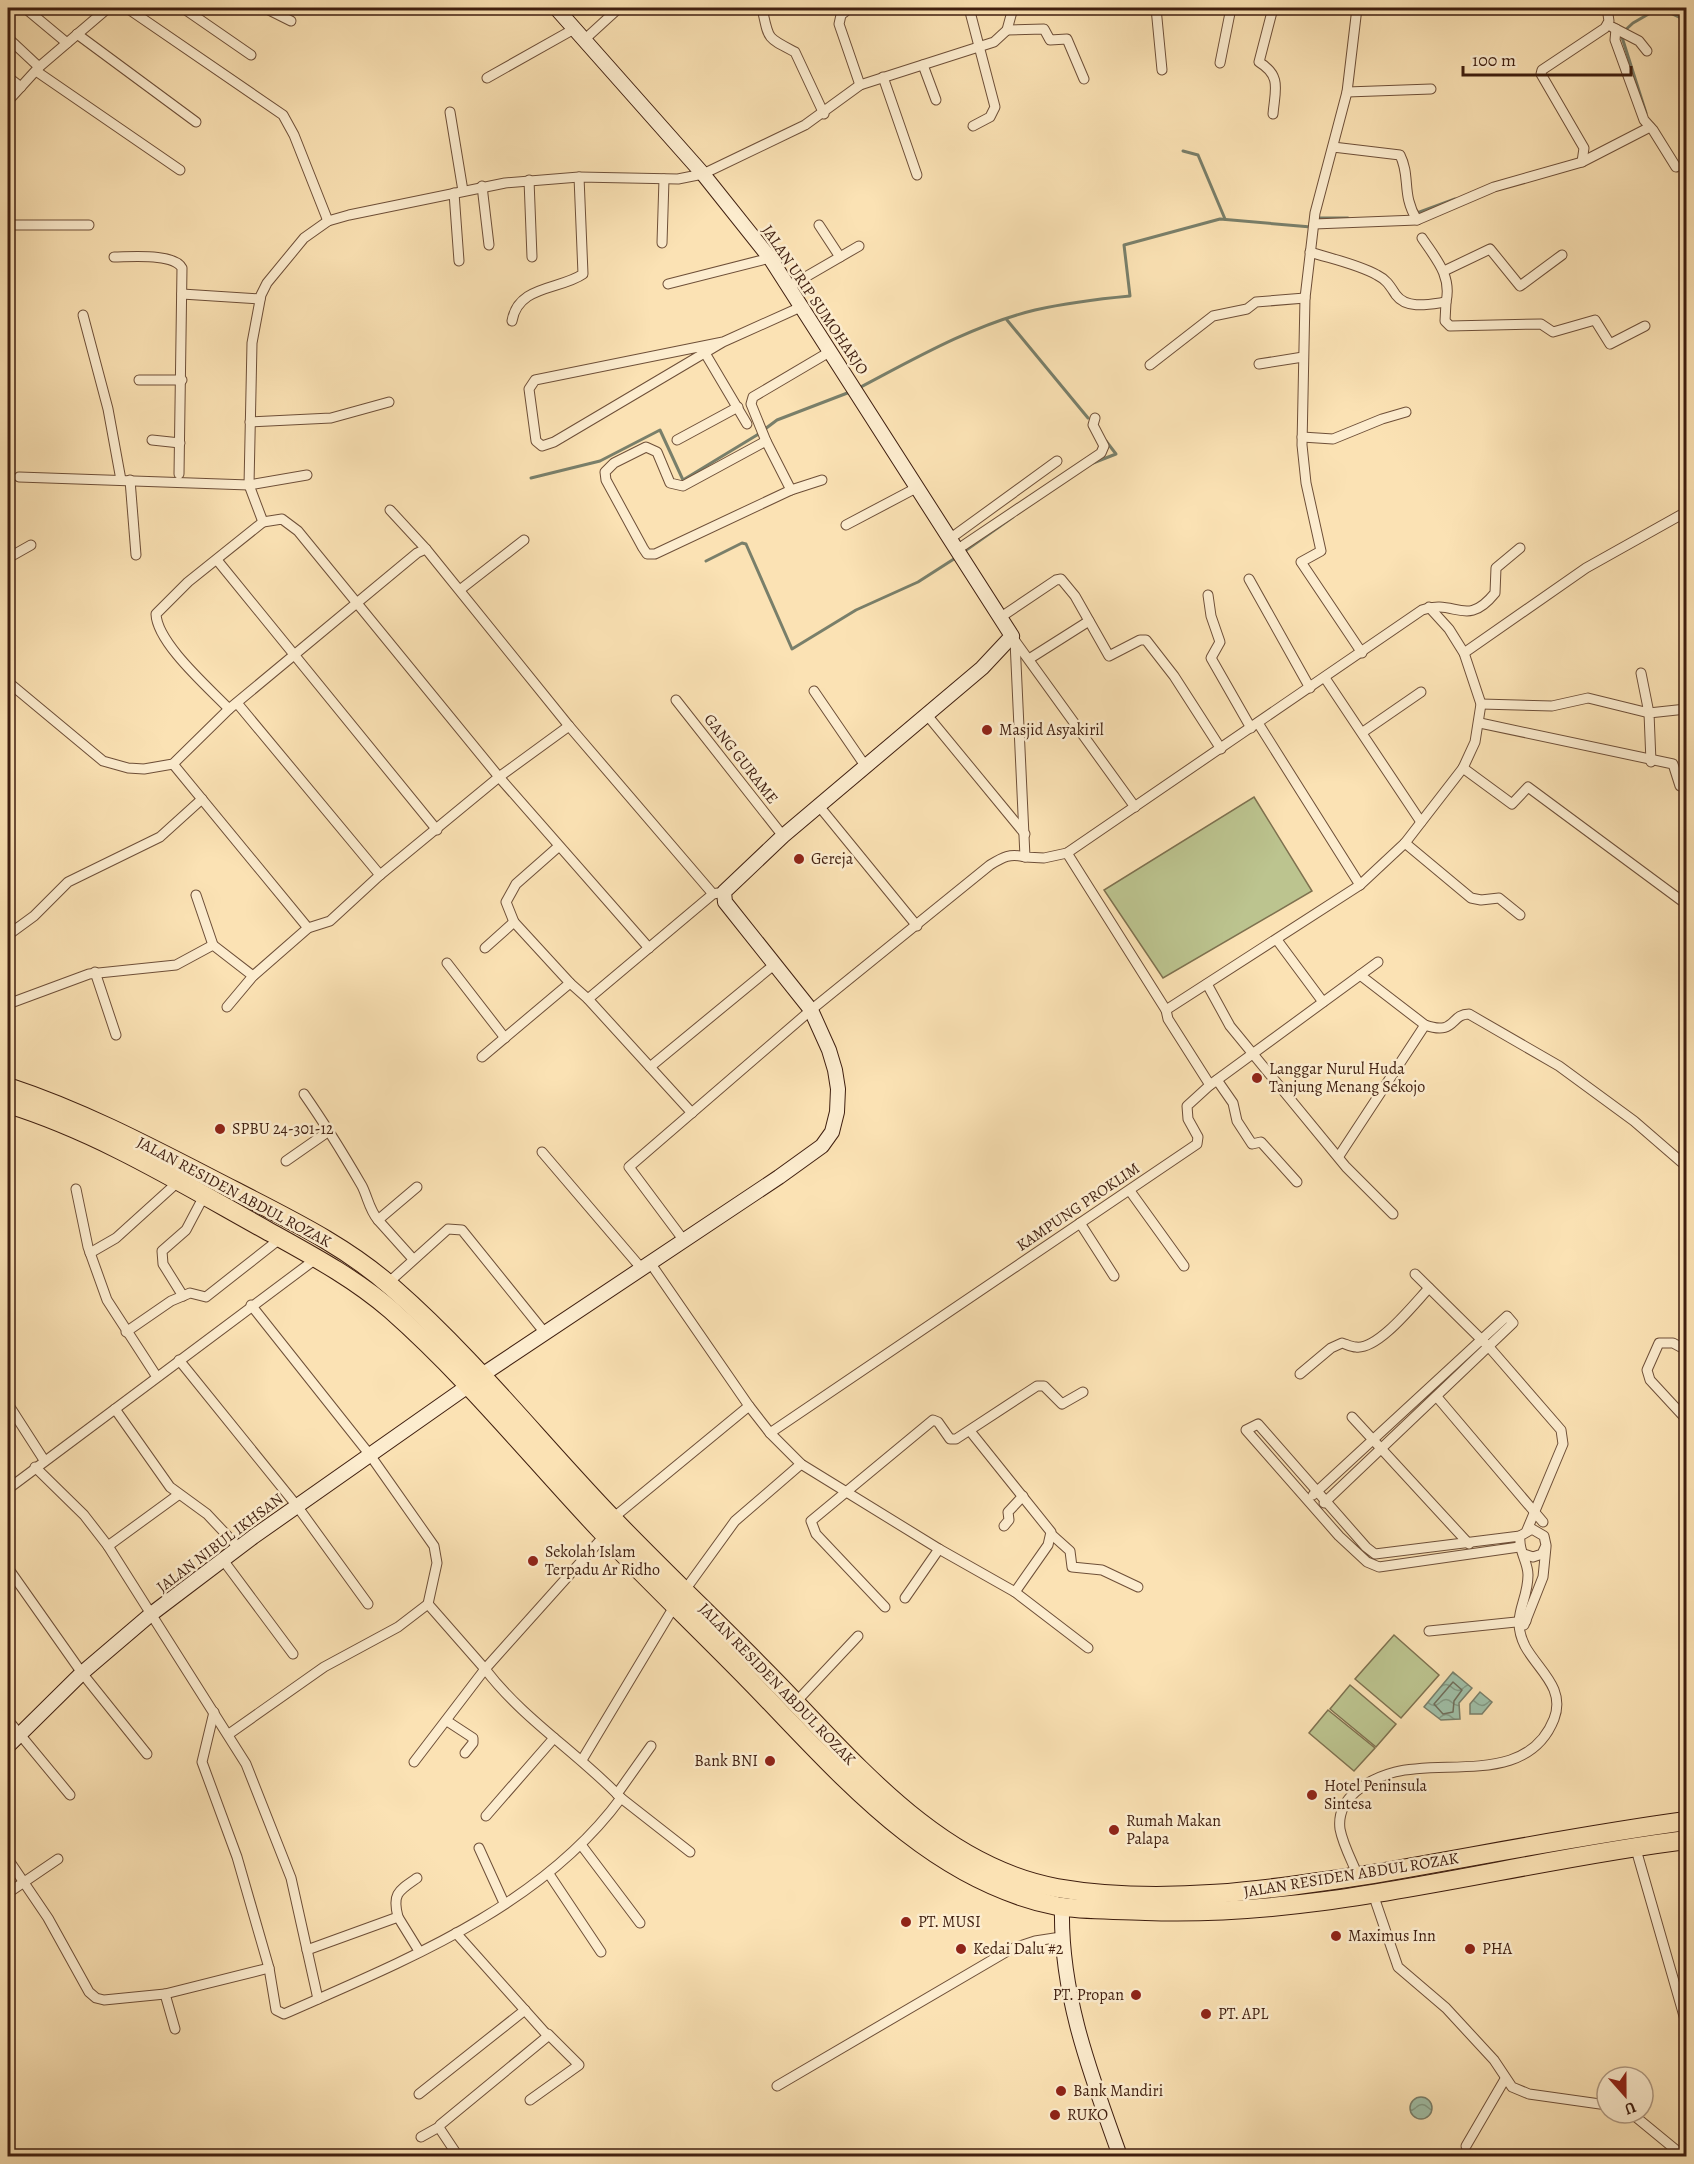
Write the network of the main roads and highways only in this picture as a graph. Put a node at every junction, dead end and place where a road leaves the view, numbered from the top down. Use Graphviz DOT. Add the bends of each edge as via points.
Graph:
graph roads {
  1 [pos="8,1087"];
  2 [pos="8,1104"];
  3 [pos="475,1381"];
  4 [pos="680,1597"];
  5 [pos="1686,1821"];
  6 [pos="1686,1840"];
  7 [pos="1062,1898"];
  1 -- 3 [label="highway, JALAN RESIDEN ABDUL ROZAK" via="63,1106 166,1154 313,1230 388,1283"];
  2 -- 3 [label="highway, JALAN RESIDEN ABDUL ROZAK" via="51,1119 179,1181 317,1258 376,1297"];
  3 -- 4 [label="highway, JALAN RESIDEN ABDUL ROZAK"];
  4 -- 7 [label="highway, JALAN RESIDEN ABDUL ROZAK" via="933,1832"];
  4 -- 7 [label="highway, JALAN RESIDEN ABDUL ROZAK" via="853,1785 918,1842 1000,1889"];
  5 -- 7 [label="highway, JALAN RESIDEN ABDUL ROZAK" via="1234,1893"];
  6 -- 7 [label="highway, JALAN RESIDEN ABDUL ROZAK" via="1374,1894 1251,1908 1180,1912"];
}
